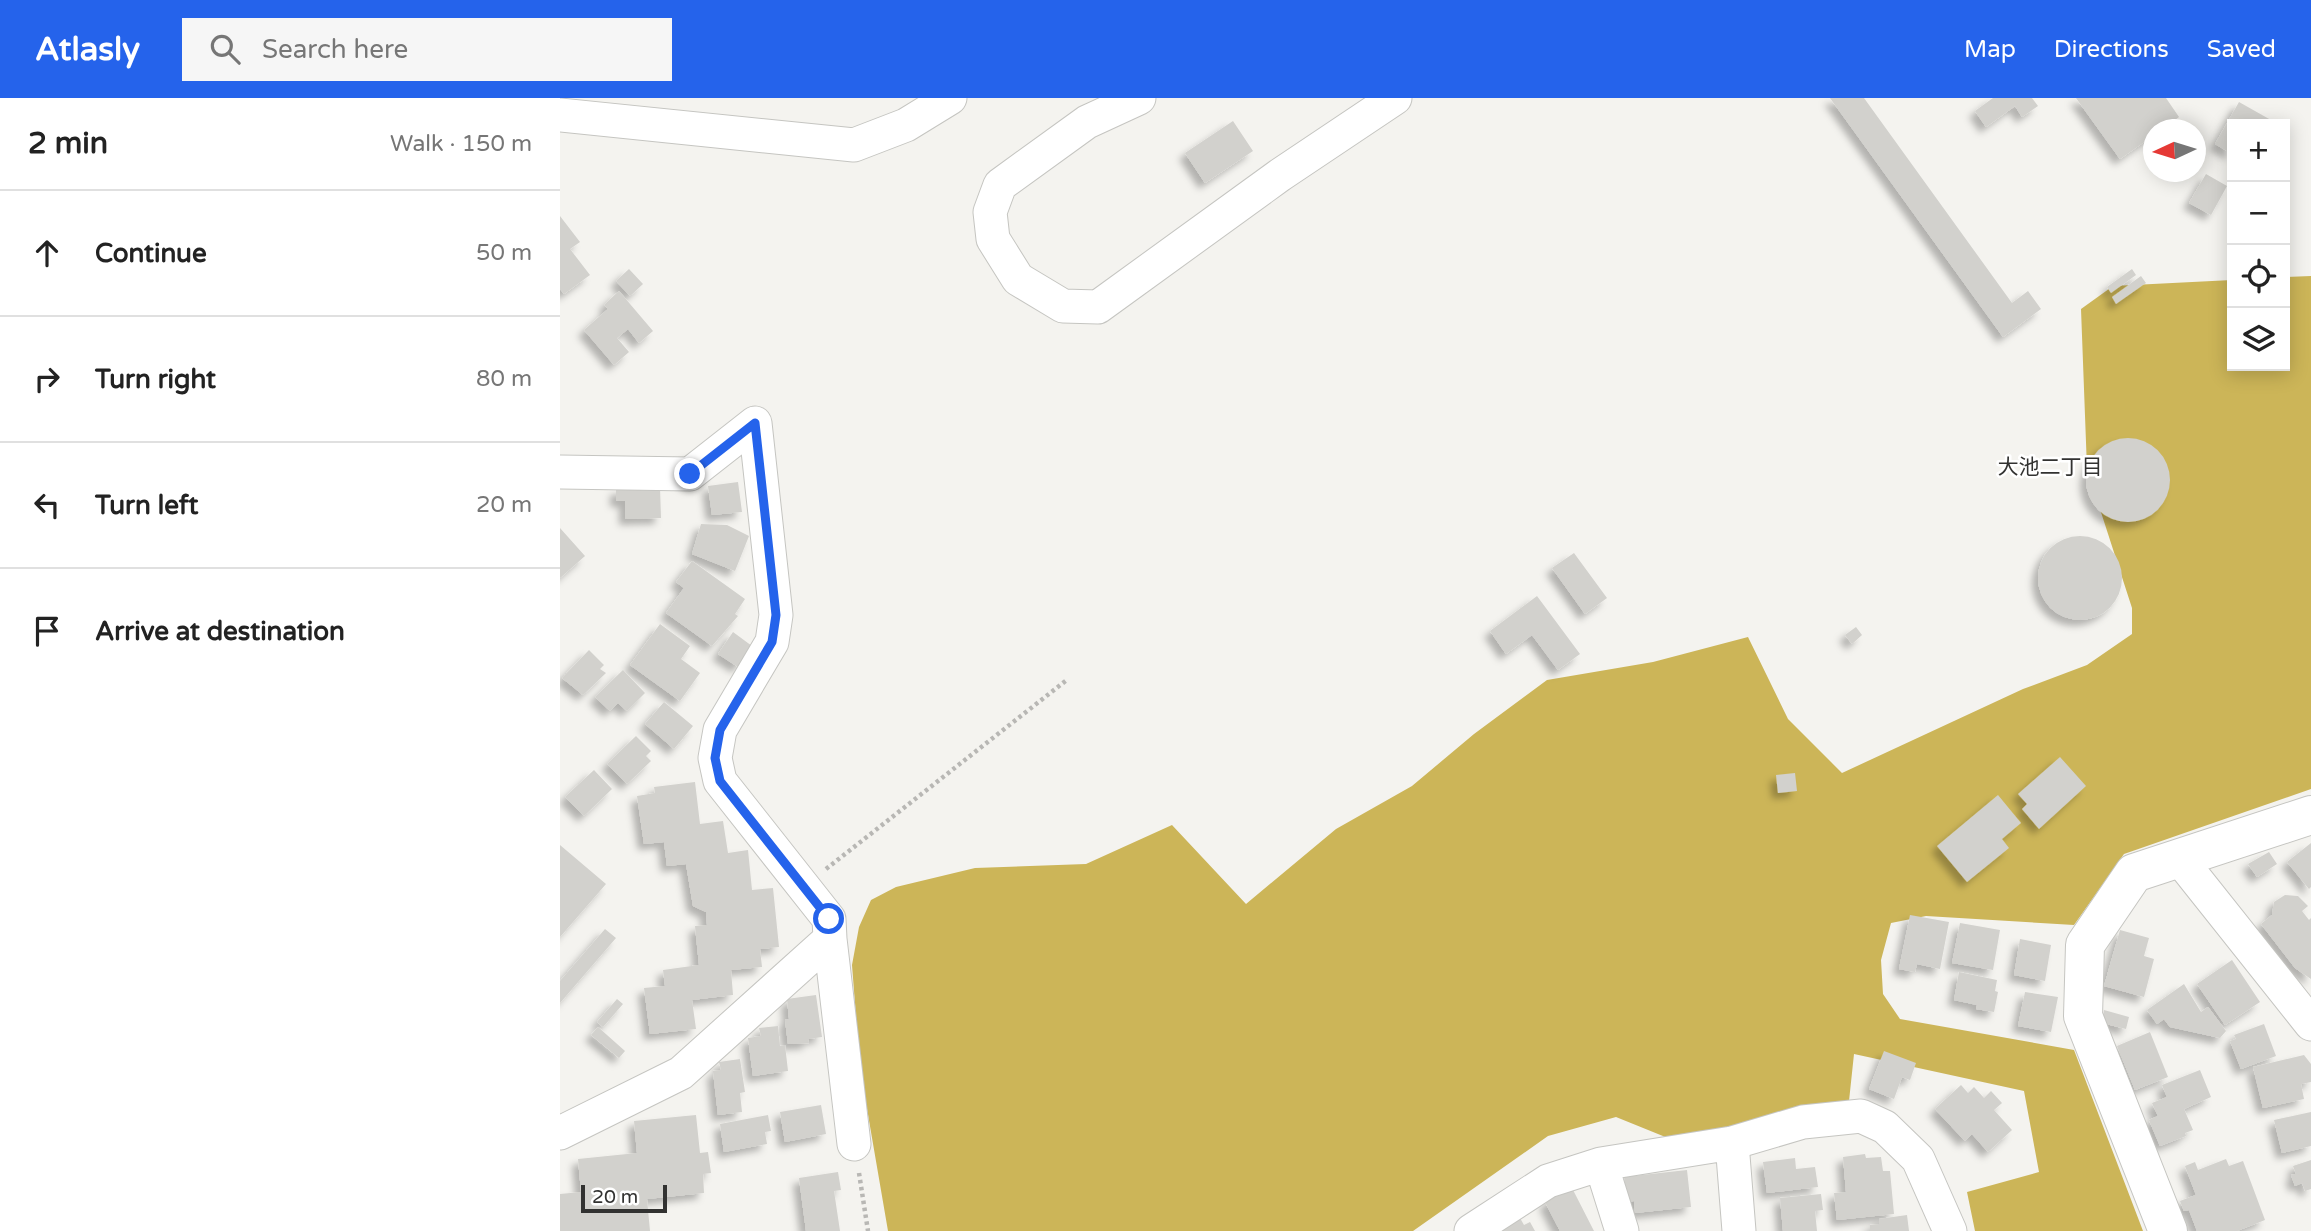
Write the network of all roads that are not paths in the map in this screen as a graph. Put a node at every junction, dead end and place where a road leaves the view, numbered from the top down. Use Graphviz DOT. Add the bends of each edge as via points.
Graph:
graph roads {
  1 [pos="573,98"];
  2 [pos="950,98"];
  3 [pos="1139,98"];
  4 [pos="1395,98"];
  5 [pos="560,105"];
  6 [pos="560,115"];
  7 [pos="560,472"];
  8 [pos="2311,814"];
  9 [pos="2179,858"];
  10 [pos="830,939"];
  11 [pos="2311,1024"];
  12 [pos="560,1133"];
  13 [pos="1732,1143"];
  14 [pos="854,1144"];
  15 [pos="1601,1164"];
  16 [pos="1471,1231"];
  17 [pos="1622,1231"];
  18 [pos="1739,1231"];
  19 [pos="1950,1231"];
  20 [pos="2168,1231"];
  1 -- 5 [label="street"];
  2 -- 6 [label="street" via="906,125 854,145"];
  3 -- 4 [label="street" via="1087,122 1000,185 990,212 993,239 1018,279 1063,306 1098,307 1280,174"];
  7 -- 10 [label="street" via="690,474 755,423 776,615 772,642 720,730 715,758 720,781 829,919"];
  8 -- 9 [label="street"];
  9 -- 11 [label="street"];
  9 -- 20 [label="street" via="2134,873 2085,945 2083,1016"];
  10 -- 12 [label="street" via="681,1073"];
  10 -- 14 [label="street"];
  13 -- 15 [label="street"];
  13 -- 18 [label="street"];
  13 -- 19 [label="street" via="1803,1122 1861,1116 1885,1127 1918,1159"];
  15 -- 16 [label="street" via="1548,1181"];
  15 -- 17 [label="street"];
}
